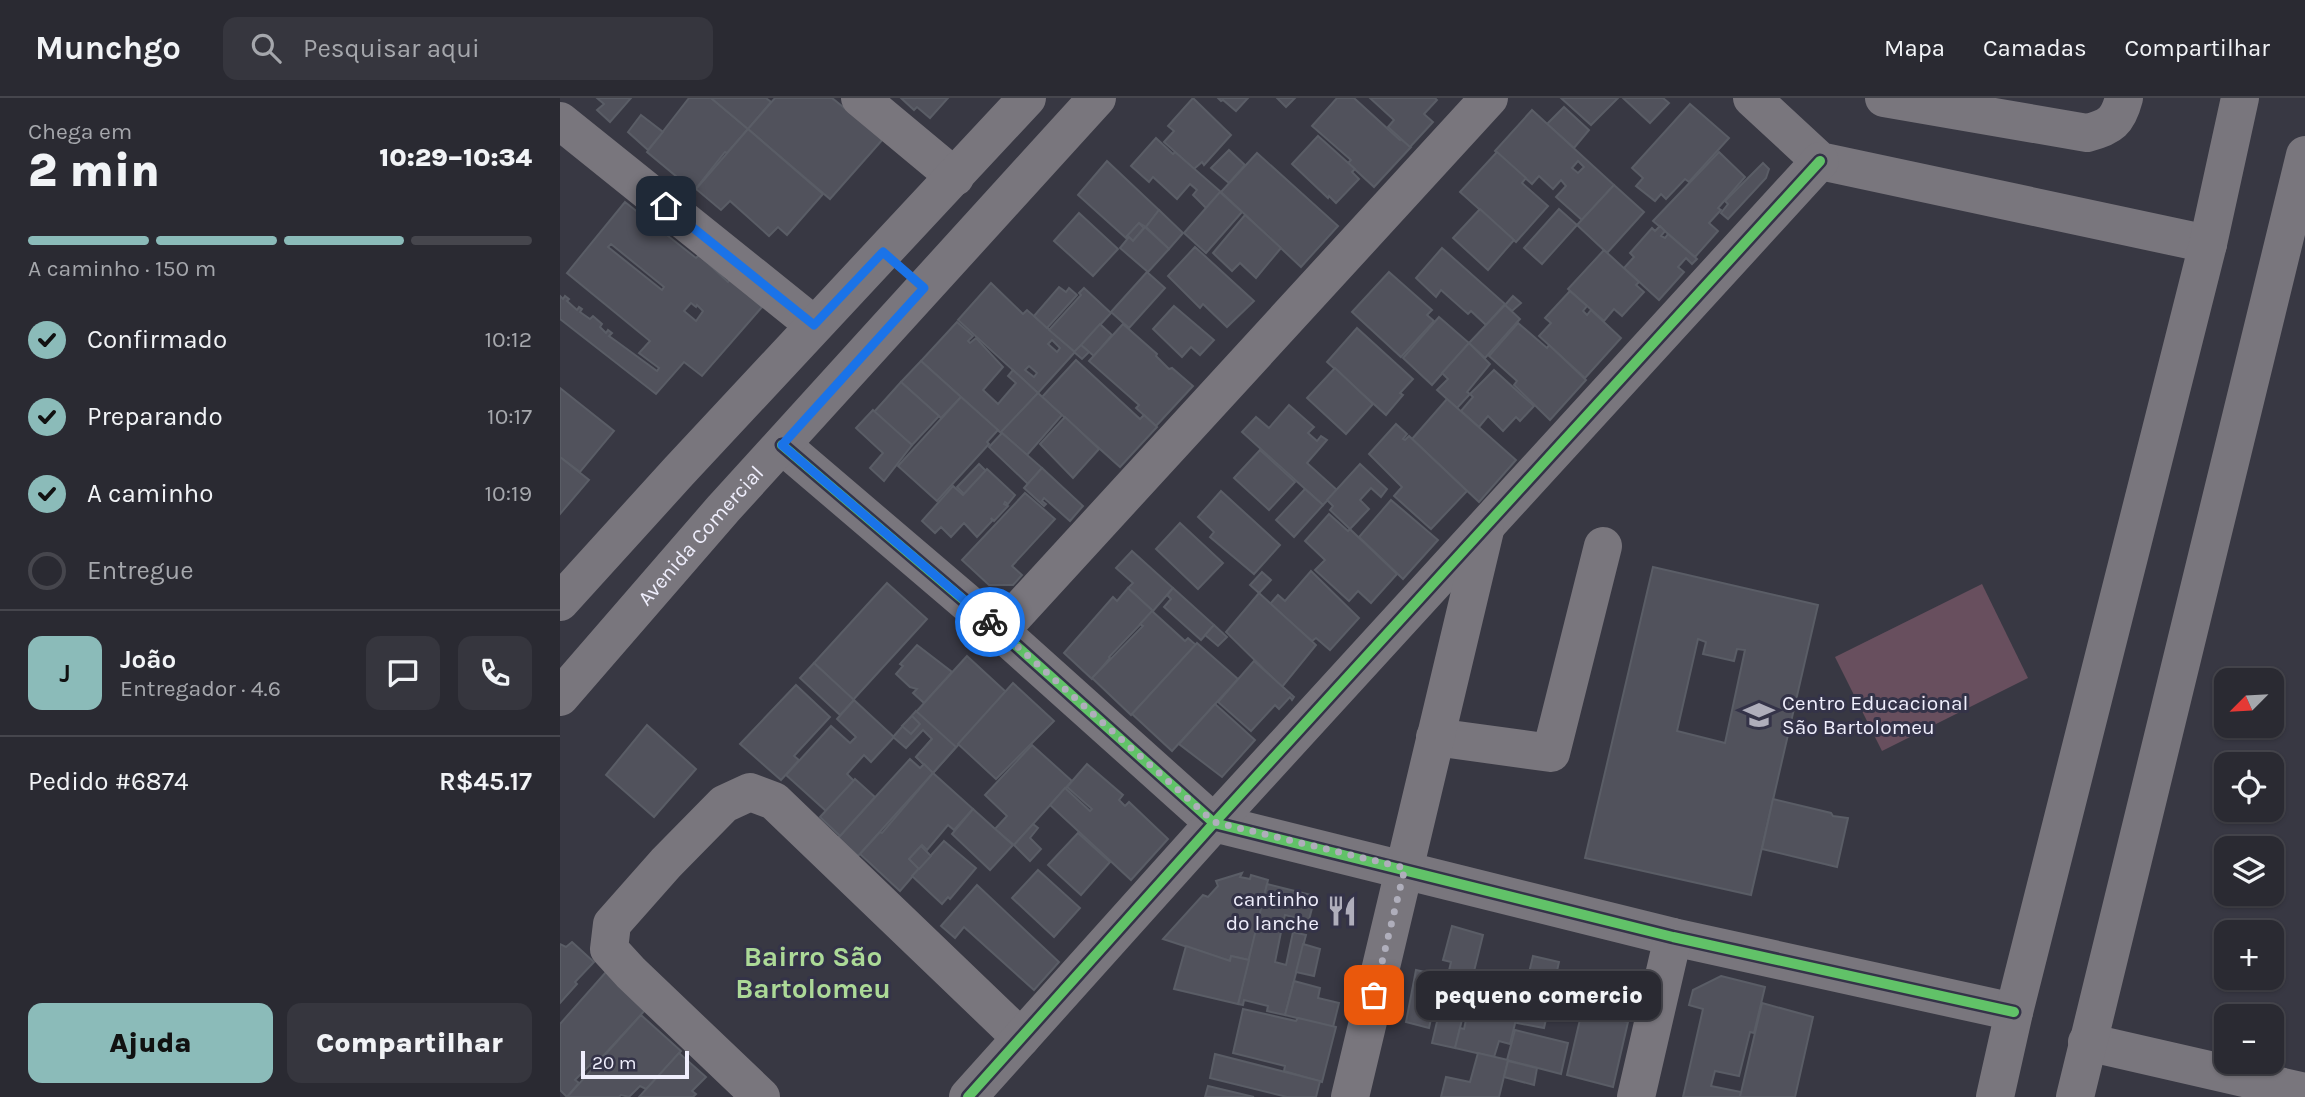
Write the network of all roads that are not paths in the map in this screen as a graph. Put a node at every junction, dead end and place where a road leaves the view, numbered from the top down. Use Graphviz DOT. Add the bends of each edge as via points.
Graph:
graph roads {
  1 [pos="860,98"];
  2 [pos="1027,98"];
  3 [pos="1097,98"];
  4 [pos="1489,98"];
  5 [pos="1752,98"];
  6 [pos="1884,98"];
  7 [pos="2124,98"];
  8 [pos="2240,98"];
  9 [pos="560,121"];
  10 [pos="2305,155"];
  11 [pos="1820,161"];
  12 [pos="955,177"];
  13 [pos="2208,244"];
  14 [pos="883,252"];
  15 [pos="2289,286"];
  16 [pos="924,288"];
  17 [pos="814,325"];
  18 [pos="782,445"];
  19 [pos="679,471"];
  20 [pos="723,509"];
  21 [pos="1485,527"];
  22 [pos="1603,546"];
  23 [pos="560,602"];
  24 [pos="1000,631"];
  25 [pos="560,697"];
  26 [pos="1435,737"];
  27 [pos="1214,822"];
  28 [pos="1405,868"];
  29 [pos="1673,937"];
  30 [pos="2014,1012"];
  31 [pos="1021,1038"];
  32 [pos="2087,1042"];
  33 [pos="2200,1084"];
  34 [pos="2305,1093"];
  35 [pos="761,1097"];
  36 [pos="968,1097"];
  37 [pos="1350,1097"];
  38 [pos="1636,1097"];
  39 [pos="1996,1097"];
  40 [pos="2075,1097"];
  1 -- 12 [label="street"];
  2 -- 12 [label="street"];
  3 -- 16 [label="street, Avenida Comercial"];
  4 -- 24 [label="street"];
  5 -- 11 [label="street"];
  6 -- 7 [label="street" via="2087,133 2107,128 2120,113"];
  8 -- 13 [label="street"];
  9 -- 17 [label="street"];
  10 -- 15 [label="street"];
  11 -- 13 [label="street"];
  11 -- 21 [label="street"];
  12 -- 14 [label="street"];
  13 -- 30 [label="street"];
  14 -- 16 [label="street"];
  14 -- 17 [label="street"];
  15 -- 32 [label="street"];
  16 -- 18 [label="street, Avenida Comercial"];
  17 -- 19 [label="street"];
  18 -- 20 [label="street, Avenida Comercial"];
  18 -- 24 [label="street"];
  19 -- 20 [label="street"];
  19 -- 23 [label="street"];
  20 -- 25 [label="street, Avenida Comercial"];
  21 -- 26 [label="street"];
  21 -- 27 [label="street"];
  22 -- 26 [label="street" via="1551,753"];
  24 -- 27 [label="street"];
  26 -- 28 [label="street"];
  27 -- 28 [label="street"];
  27 -- 31 [label="street"];
  28 -- 29 [label="street"];
  28 -- 37 [label="street"];
  29 -- 30 [label="street"];
  29 -- 38 [label="street"];
  30 -- 39 [label="street"];
  31 -- 35 [label="street" via="774,801 750,792 724,804 666,863 612,924 609,949"];
  31 -- 36 [label="street"];
  32 -- 33 [label="street"];
  32 -- 40 [label="street"];
  33 -- 34 [label="street"];
}
